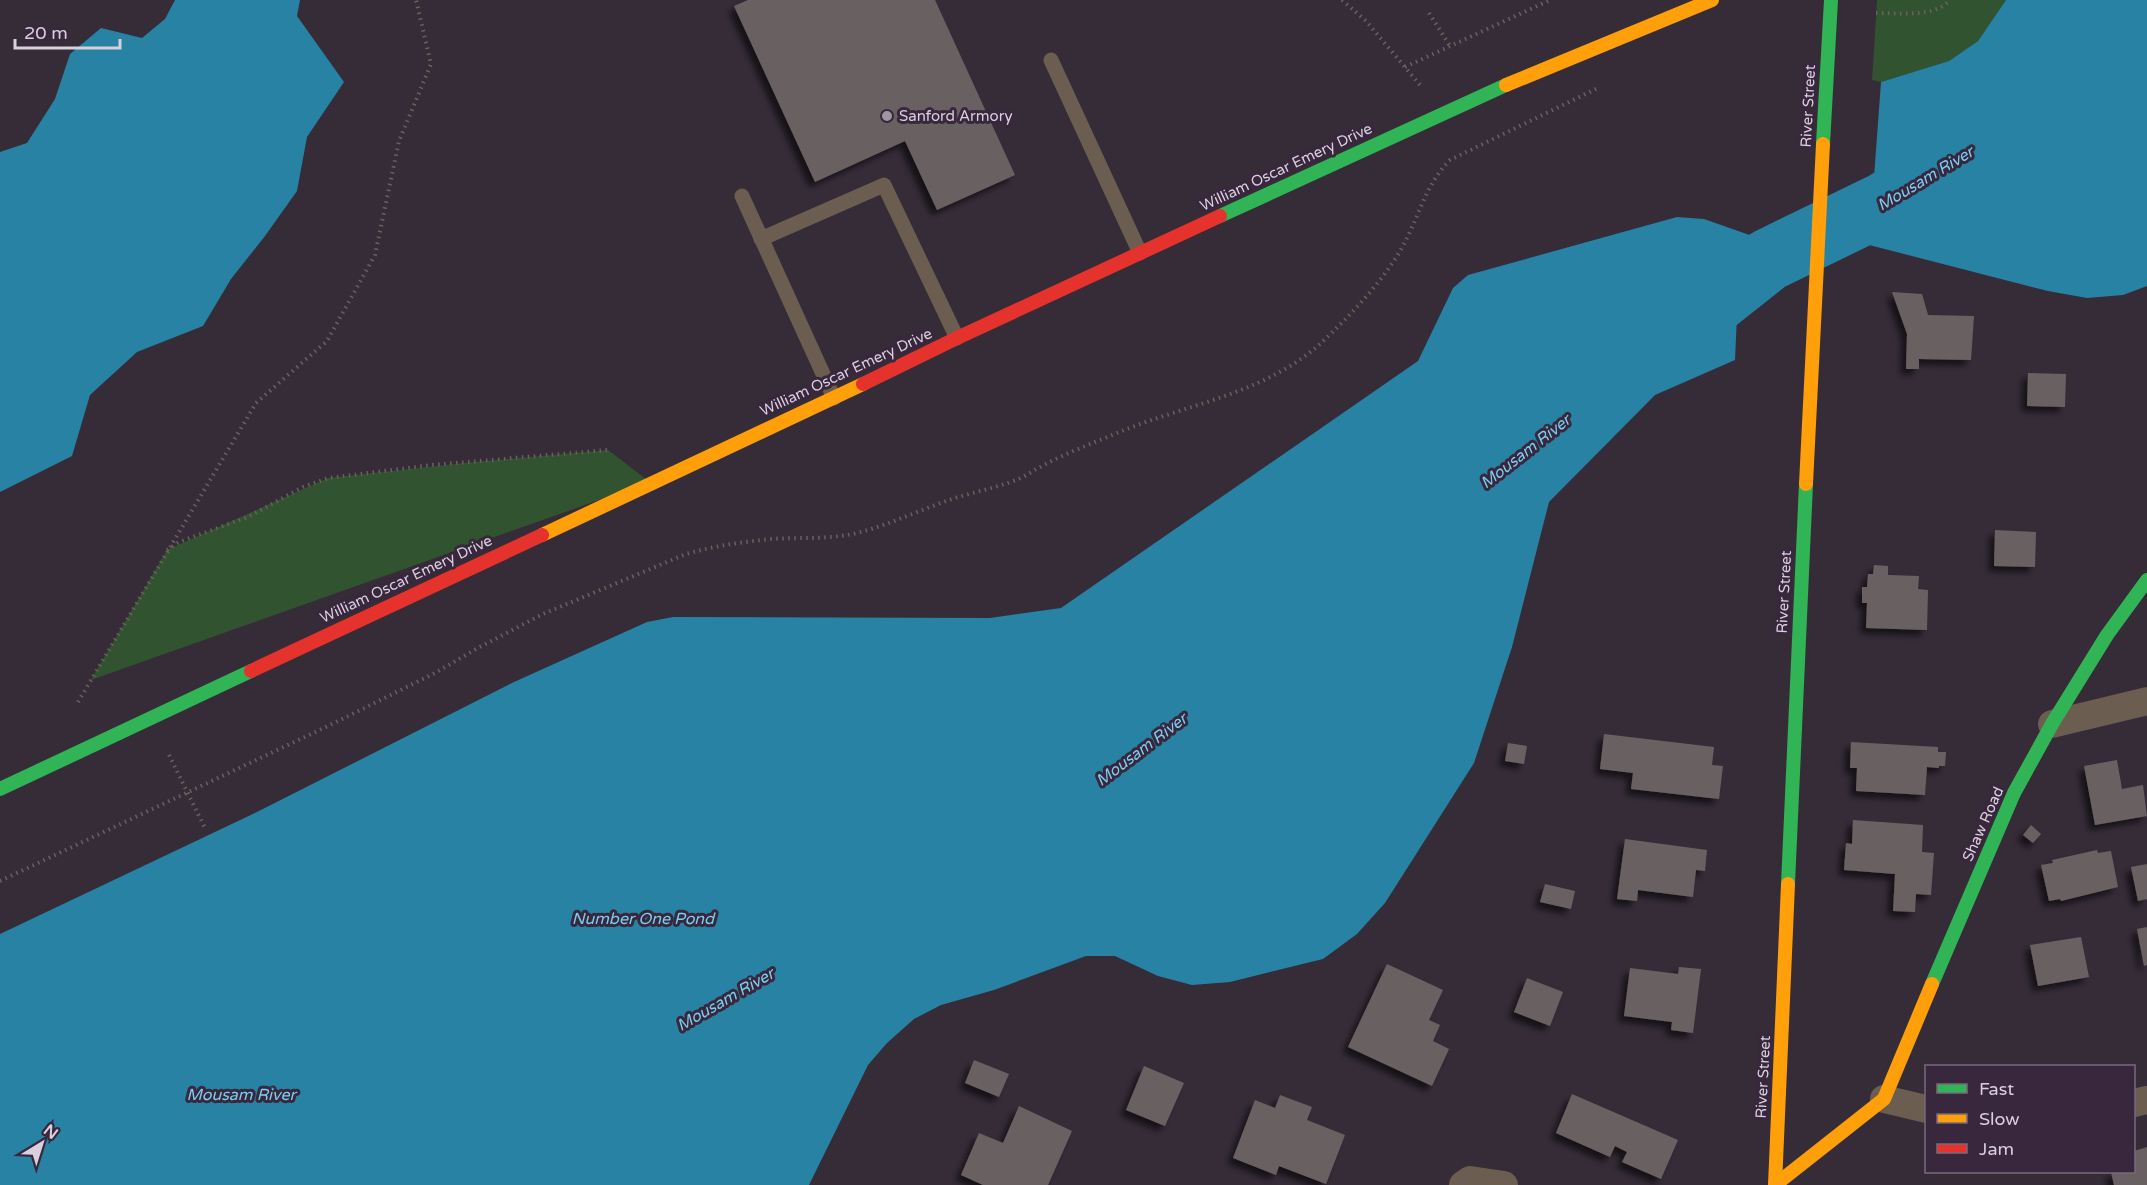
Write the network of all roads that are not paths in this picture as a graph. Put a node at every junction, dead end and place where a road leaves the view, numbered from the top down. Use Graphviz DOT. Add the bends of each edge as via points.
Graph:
graph roads {
  1 [pos="1712,0"];
  2 [pos="1831,0"];
  3 [pos="1051,60"];
  4 [pos="742,196"];
  5 [pos="761,239"];
  6 [pos="1140,253"];
  7 [pos="957,338"];
  8 [pos="834,398"];
  9 [pos="2147,580"];
  10 [pos="2147,701"];
  11 [pos="2052,724"];
  12 [pos="0,789"];
  13 [pos="1884,1099"];
  14 [pos="1925,1109"];
  15 [pos="1466,1183"];
  16 [pos="1504,1185"];
  17 [pos="1775,1185"];
  1 -- 6 [label="street, William Oscar Emery Drive" via="1443,112"];
  2 -- 17 [label="street, River Street"];
  3 -- 6 [label="lane"];
  4 -- 5 [label="lane"];
  5 -- 7 [label="lane" via="884,185"];
  5 -- 8 [label="lane"];
  6 -- 7 [label="street, William Oscar Emery Drive"];
  7 -- 8 [label="street, William Oscar Emery Drive"];
  8 -- 12 [label="street, William Oscar Emery Drive"];
  9 -- 11 [label="street, Shaw Road" via="2107,635"];
  10 -- 11 [label="street"];
  11 -- 13 [label="street, Shaw Road" via="2010,803"];
  13 -- 14 [label="street"];
  13 -- 17 [label="street, River Street"];
  15 -- 16 [label="street"];
}
